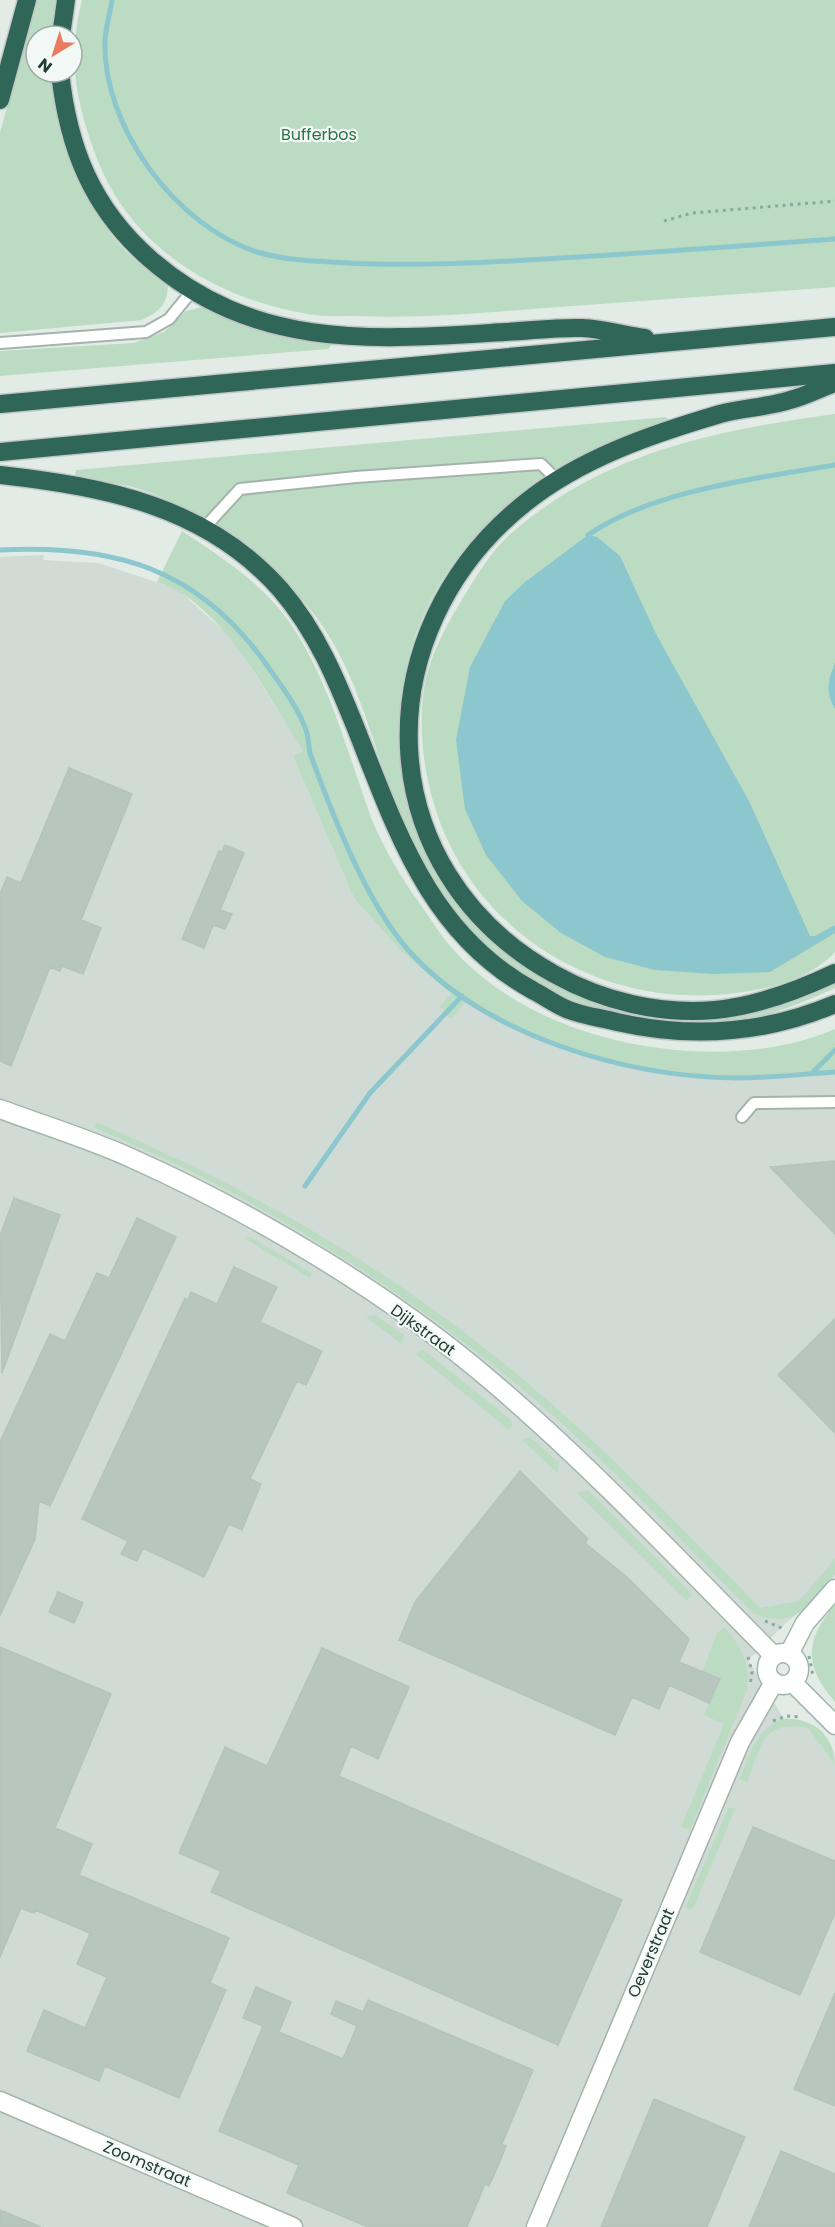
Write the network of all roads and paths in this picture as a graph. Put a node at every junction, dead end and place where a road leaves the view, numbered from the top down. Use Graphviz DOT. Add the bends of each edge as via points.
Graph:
graph roads {
  1 [pos="27,0"];
  2 [pos="66,0"];
  3 [pos="63,24"];
  4 [pos="61,84"];
  5 [pos="0,100"];
  6 [pos="835,201"];
  7 [pos="664,221"];
  8 [pos="192,291"];
  9 [pos="835,327"];
  10 [pos="670,343"];
  11 [pos="0,344"];
  12 [pos="835,373"];
  13 [pos="835,382"];
  14 [pos="0,404"];
  15 [pos="0,452"];
  16 [pos="0,475"];
  17 [pos="556,480"];
  18 [pos="205,527"];
  19 [pos="835,973"];
  20 [pos="835,1004"];
  21 [pos="835,1014"];
  22 [pos="784,1023"];
  23 [pos="835,1102"];
  24 [pos="0,1109"];
  25 [pos="742,1117"];
  26 [pos="835,1588"];
  27 [pos="746,1652"];
  28 [pos="781,1654"];
  29 [pos="783,1682"];
  30 [pos="749,1692"];
  31 [pos="835,1725"];
  32 [pos="0,2101"];
  33 [pos="293,2227"];
  34 [pos="536,2227"];
  1 -- 5 [label="highway"];
  2 -- 3 [label="highway"];
  4 -- 8 [label="highway" via="79,158 104,211 138,248"];
  6 -- 7 [label="path" via="692,213"];
  8 -- 10 [label="highway" via="242,316 325,334 406,338 583,328"];
  8 -- 11 [label="lane" via="169,319 146,332"];
  9 -- 10 [label="highway"];
  10 -- 14 [label="highway"];
  12 -- 15 [label="highway"];
  13 -- 17 [label="highway" via="790,400 722,414 632,444"];
  16 -- 18 [label="highway" via="106,491 157,505"];
  17 -- 18 [label="lane" via="541,464 240,489"];
  17 -- 19 [label="highway" via="485,540 458,573 434,615 417,661 408,738 413,784 439,859 466,900 504,941 572,985 613,999 645,1007 715,1010 779,996"];
  18 -- 22 [label="highway" via="252,561 305,622 334,671 408,858 437,904 470,945 510,978 569,1010 657,1031 743,1031"];
  20 -- 22 [label="highway"];
  21 -- 22 [label="highway" via="804,1025"];
  23 -- 25 [label="lane" via="754,1103"];
  24 -- 28 [label="street, Dijkstraat" via="129,1157 237,1209 414,1322 489,1379 580,1461"];
  26 -- 28 [label="street"];
  27 -- 30 [label="path" via="752,1672"];
  28 -- 29 [label="street" via="766,1669"];
  28 -- 29 [label="street" via="799,1666 798,1675"];
  29 -- 31 [label="street"];
  29 -- 34 [label="street, Oeverstraat" via="740,1742"];
  32 -- 33 [label="street, Zoomstraat"];
}
